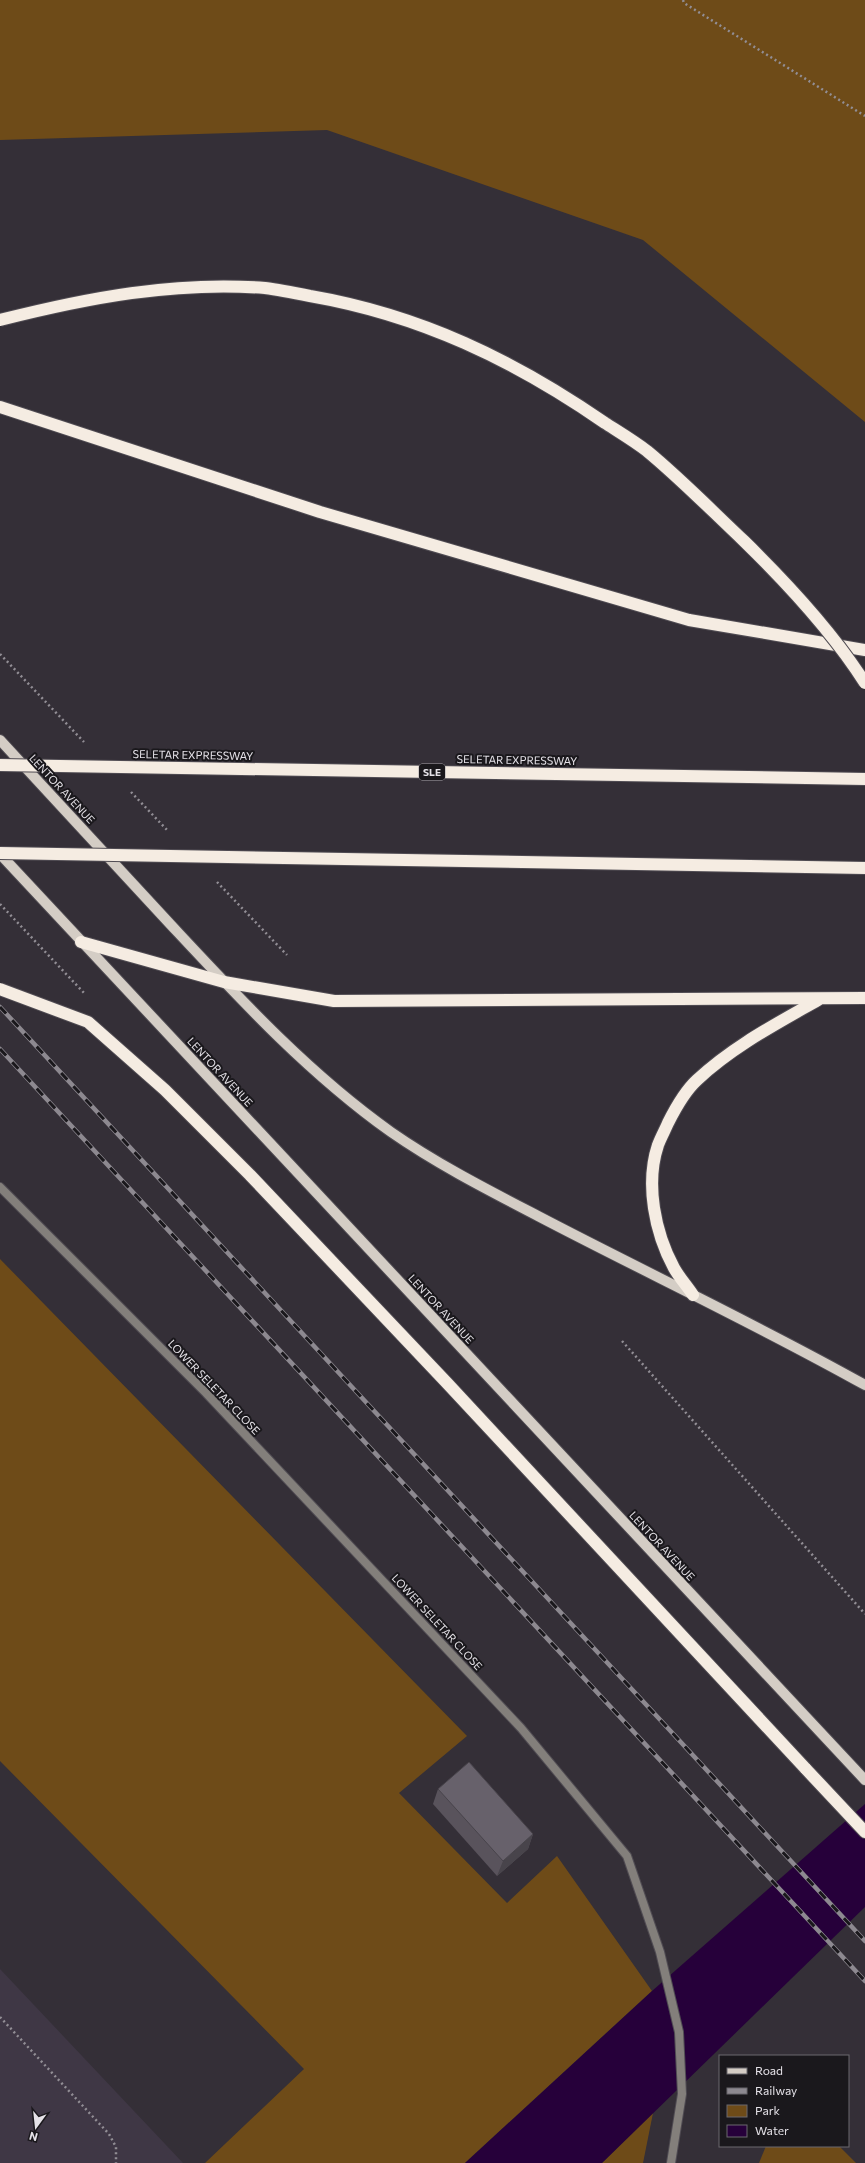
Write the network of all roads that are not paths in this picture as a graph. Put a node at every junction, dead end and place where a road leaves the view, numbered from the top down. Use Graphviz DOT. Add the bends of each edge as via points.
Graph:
graph roads {
  1 [pos="0,320"];
  2 [pos="0,407"];
  3 [pos="865,650"];
  4 [pos="865,683"];
  5 [pos="0,740"];
  6 [pos="0,765"];
  7 [pos="865,779"];
  8 [pos="0,854"];
  9 [pos="865,868"];
  10 [pos="81,942"];
  11 [pos="224,982"];
  12 [pos="0,989"];
  13 [pos="865,998"];
  14 [pos="819,1000"];
  15 [pos="0,1187"];
  16 [pos="693,1295"];
  17 [pos="865,1385"];
  18 [pos="865,1780"];
  19 [pos="865,1832"];
  20 [pos="671,2163"];
  1 -- 4 [label="highway, bridge" via="117,295 185,287 266,288 334,300 402,317 488,352 574,401 647,451 778,574 848,657"];
  2 -- 3 [label="highway" via="320,512 689,620"];
  5 -- 11 [label="main road, LENTOR AVENUE"];
  6 -- 7 [label="highway, SELETAR EXPRESSWAY / SLE, bridge"];
  8 -- 9 [label="highway, bridge"];
  8 -- 10 [label="main road, LENTOR AVENUE"];
  10 -- 11 [label="highway"];
  10 -- 18 [label="main road, LENTOR AVENUE"];
  11 -- 14 [label="highway" via="334,1001"];
  11 -- 16 [label="main road, LENTOR AVENUE" via="316,1073 392,1133 448,1168"];
  12 -- 19 [label="highway, bridge" via="88,1022 165,1090 250,1175 436,1372"];
  13 -- 14 [label="highway"];
  14 -- 16 [label="highway" via="766,1029 695,1081 673,1113 658,1145 652,1180 654,1214 674,1268"];
  15 -- 20 [label="lane, LOWER SELETAR CLOSE" via="206,1393 522,1728 627,1856 660,1952 679,2032 682,2094"];
  16 -- 17 [label="main road, LENTOR AVENUE"];
}
